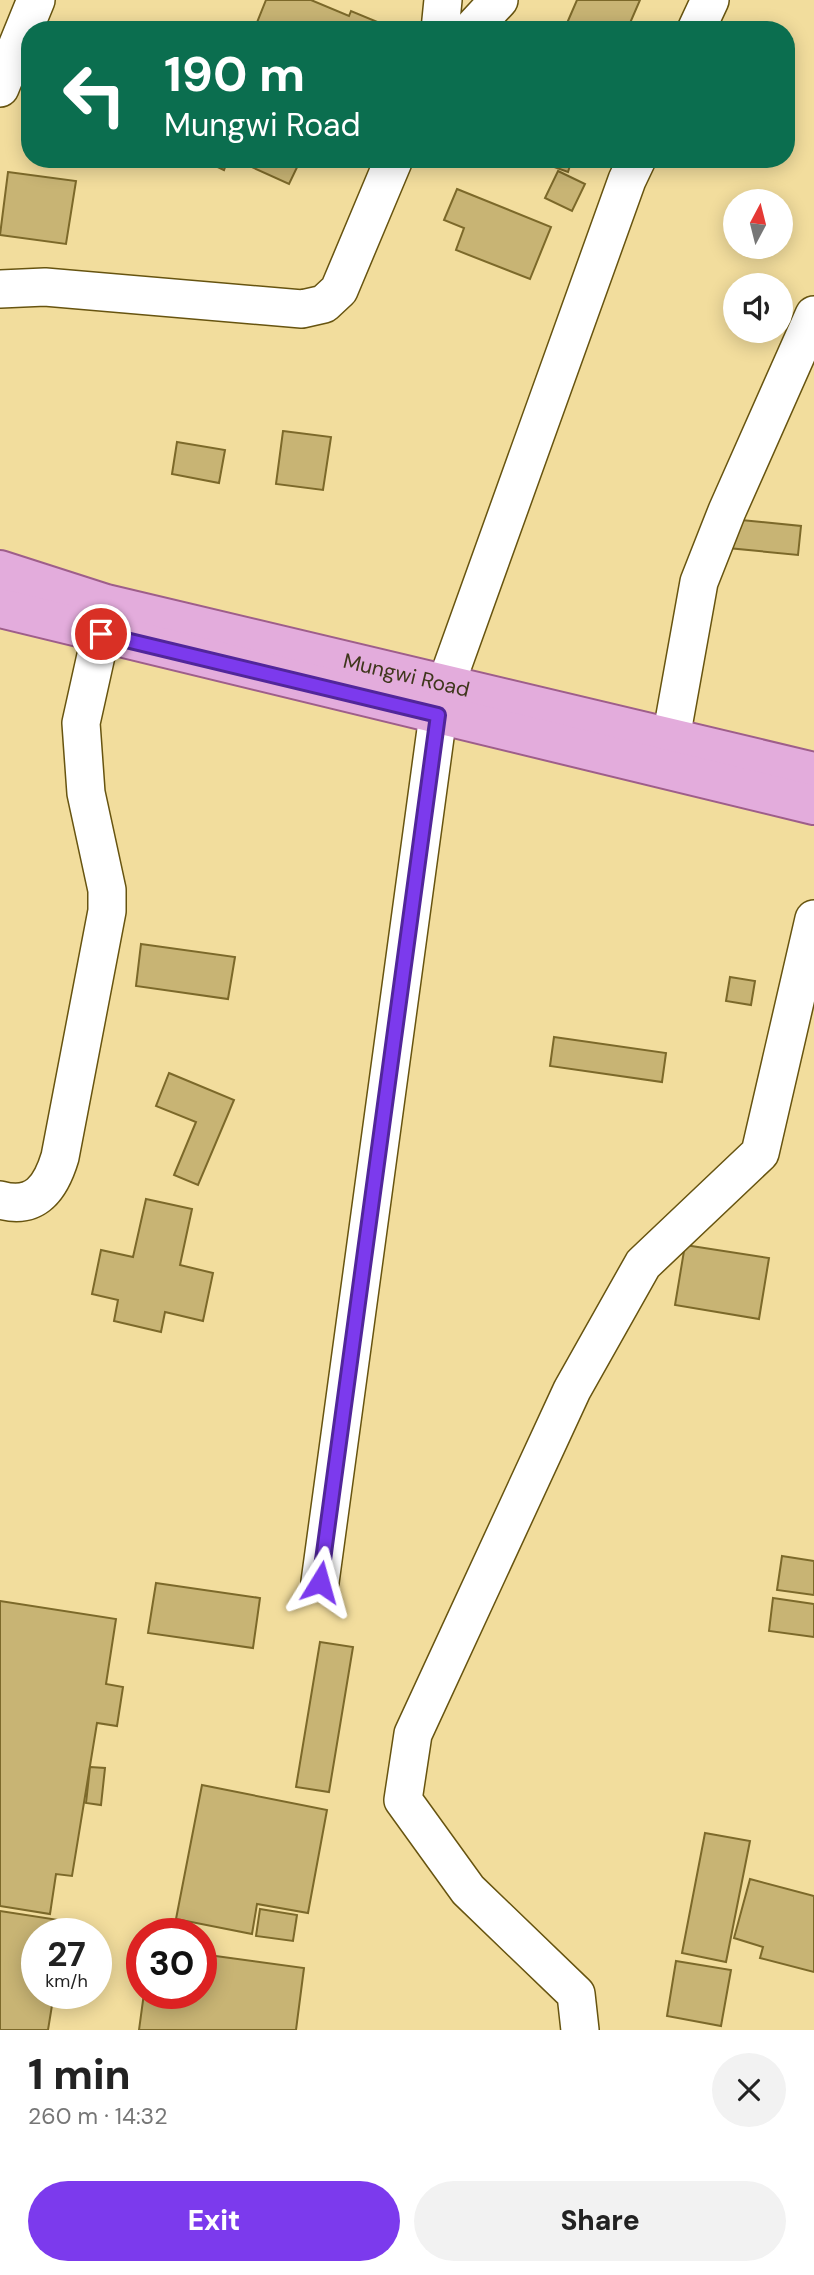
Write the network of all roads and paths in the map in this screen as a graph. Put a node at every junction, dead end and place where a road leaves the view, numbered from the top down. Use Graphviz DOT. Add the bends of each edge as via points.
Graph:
graph roads {
  1 [pos="36,0"];
  2 [pos="443,0"];
  3 [pos="499,0"];
  4 [pos="710,0"];
  5 [pos="27,21"];
  6 [pos="441,21"];
  7 [pos="479,21"];
  8 [pos="700,21"];
  9 [pos="21,37"];
  10 [pos="0,88"];
  11 [pos="390,168"];
  12 [pos="632,168"];
  13 [pos="0,289"];
  14 [pos="814,316"];
  15 [pos="0,570"];
  16 [pos="0,608"];
  17 [pos="101,634"];
  18 [pos="442,700"];
  19 [pos="671,738"];
  20 [pos="814,772"];
  21 [pos="814,805"];
  22 [pos="814,919"];
  23 [pos="0,1200"];
  24 [pos="320,1582"];
  25 [pos="580,2030"];
  1 -- 5 [label="street"];
  2 -- 6 [label="street"];
  3 -- 7 [label="street"];
  4 -- 8 [label="street"];
  9 -- 10 [label="street"];
  11 -- 13 [label="street" via="339,290 324,304 302,309 45,287"];
  12 -- 18 [label="street"];
  14 -- 19 [label="street" via="699,582"];
  15 -- 18 [label="main road, Mungwi Road"];
  16 -- 17 [label="main road, Mungwi Road"];
  17 -- 18 [label="main road, Mungwi Road"];
  17 -- 23 [label="street" via="82,723 86,793 107,890 103,937 55,1175 32,1200"];
  18 -- 19 [label="main road, Mungwi Road"];
  18 -- 21 [label="main road, Mungwi Road"];
  18 -- 24 [label="street"];
  19 -- 20 [label="main road, Mungwi Road"];
  22 -- 25 [label="street" via="760,1153 643,1264 572,1390 414,1734 403,1800 468,1890 576,1994"];
}
